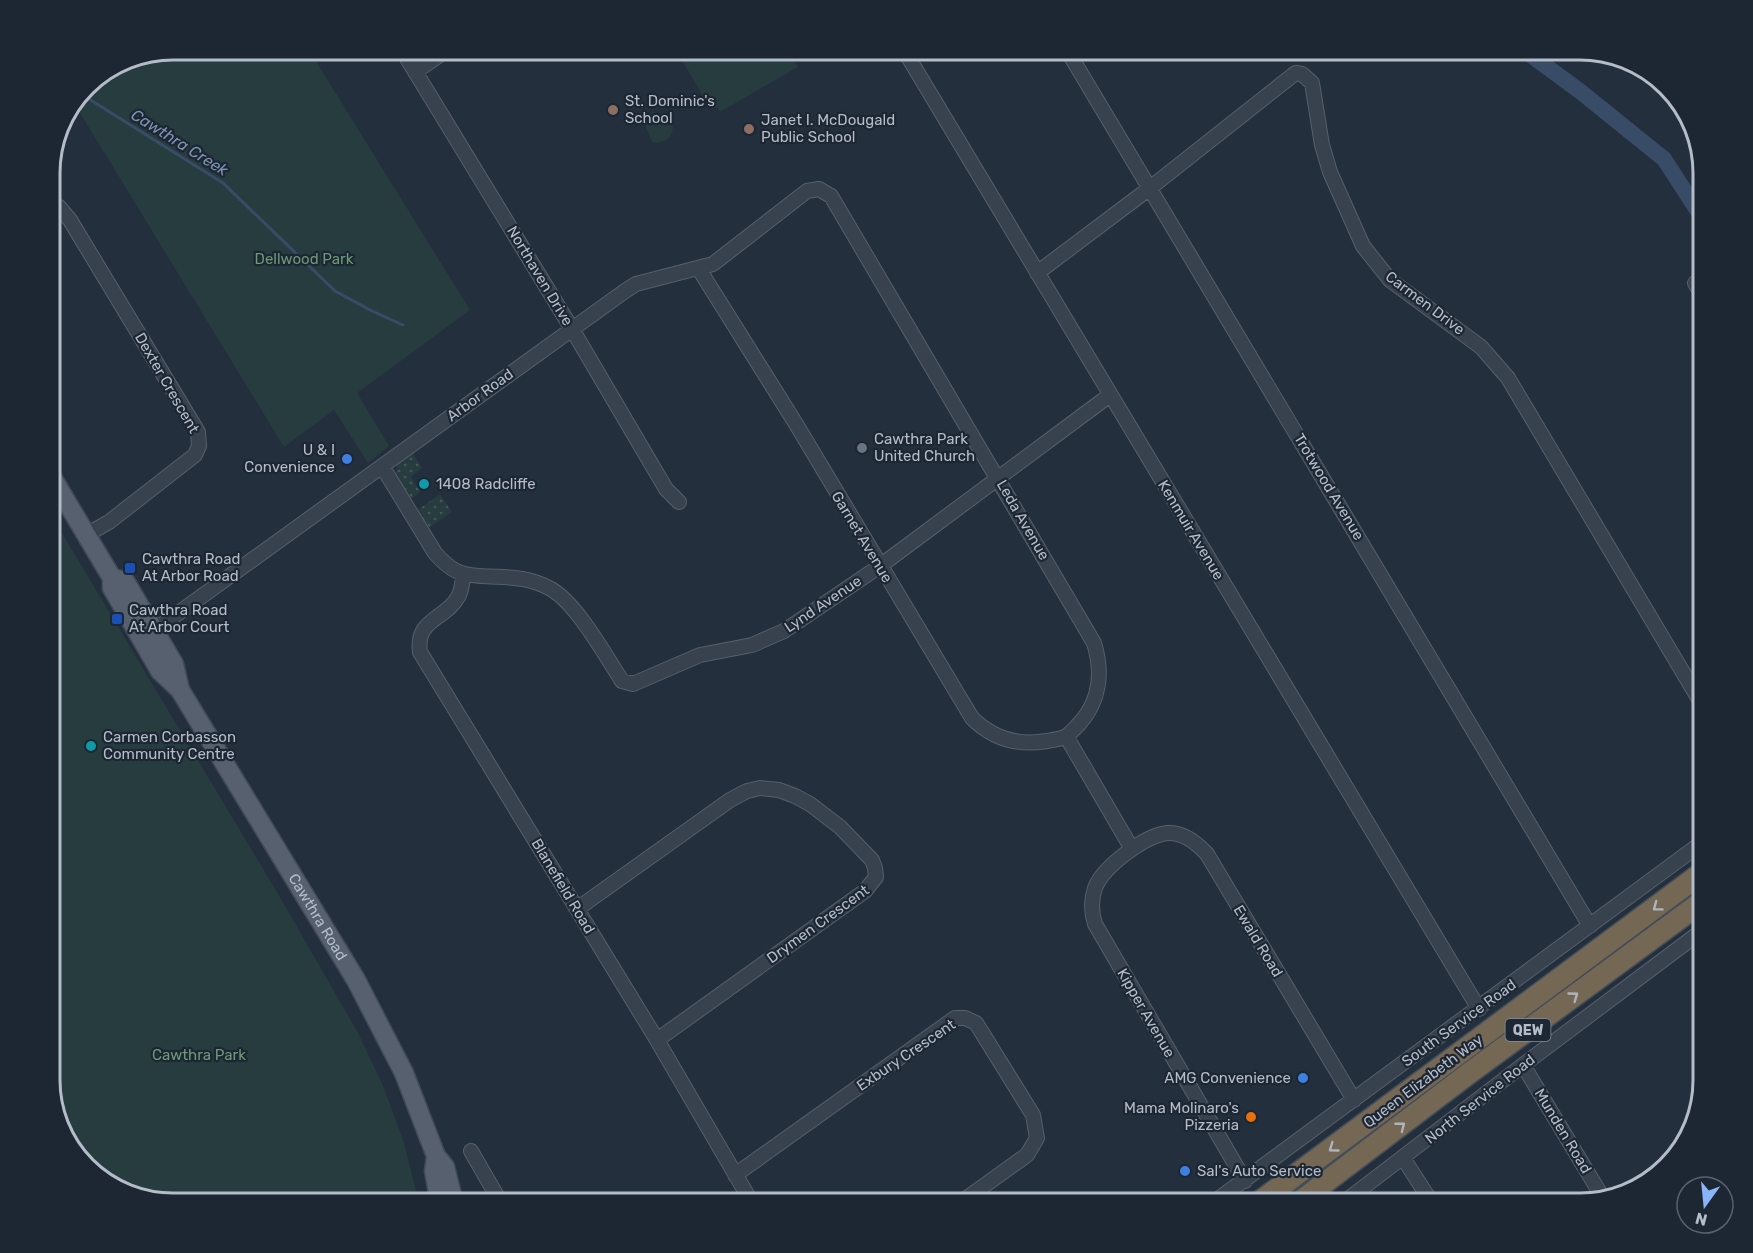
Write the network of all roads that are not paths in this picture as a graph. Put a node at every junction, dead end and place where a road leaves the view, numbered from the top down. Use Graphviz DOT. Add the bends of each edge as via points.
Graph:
graph roads {
  1 [pos="408,60"];
  2 [pos="432,60"];
  3 [pos="910,60"];
  4 [pos="1073,60"];
  5 [pos="415,72"];
  6 [pos="1150,188"];
  7 [pos="831,196"];
  8 [pos="60,208"];
  9 [pos="699,269"];
  10 [pos="1037,273"];
  11 [pos="572,329"];
  12 [pos="1110,395"];
  13 [pos="382,466"];
  14 [pos="999,479"];
  15 [pos="60,491"];
  16 [pos="679,502"];
  17 [pos="86,535"];
  18 [pos="880,566"];
  19 [pos="464,574"];
  20 [pos="148,635"];
  21 [pos="1693,688"];
  22 [pos="1066,736"];
  23 [pos="1132,849"];
  24 [pos="1693,850"];
  25 [pos="1693,880"];
  26 [pos="577,909"];
  27 [pos="1693,909"];
  28 [pos="1590,926"];
  29 [pos="1693,938"];
  30 [pos="1479,1009"];
  31 [pos="657,1040"];
  32 [pos="1523,1065"];
  33 [pos="1354,1100"];
  34 [pos="471,1151"];
  35 [pos="436,1156"];
  36 [pos="1403,1158"];
  37 [pos="735,1175"];
  38 [pos="1245,1181"];
  39 [pos="1599,1191"];
  40 [pos="438,1193"];
  41 [pos="452,1193"];
  42 [pos="495,1193"];
  43 [pos="746,1193"];
  44 [pos="974,1193"];
  45 [pos="1228,1193"];
  46 [pos="1271,1193"];
  47 [pos="1311,1193"];
  48 [pos="1356,1193"];
  49 [pos="1426,1193"];
  1 -- 5 [label="street, Northaven Drive"];
  2 -- 5 [label="street"];
  3 -- 10 [label="street, Kenmuir Avenue"];
  4 -- 6 [label="street, Trotwood Avenue"];
  5 -- 11 [label="street, Northaven Drive"];
  6 -- 10 [label="street, Carmen Drive"];
  6 -- 21 [label="street, Carmen Drive" via="1293,75 1306,76 1314,90 1330,172 1363,246 1390,280 1468,336 1504,373"];
  6 -- 28 [label="street, Trotwood Avenue"];
  7 -- 9 [label="street, Arbor Road" via="819,189 807,191 713,264"];
  7 -- 14 [label="street, Leda Avenue"];
  8 -- 17 [label="street, Dexter Crescent" via="200,440 195,455 109,522"];
  9 -- 11 [label="street, Arbor Road" via="636,284"];
  9 -- 18 [label="street, Garnet Avenue"];
  10 -- 12 [label="street, Kenmuir Avenue"];
  11 -- 13 [label="street, Arbor Road"];
  11 -- 16 [label="street, Northaven Drive" via="666,489"];
  12 -- 14 [label="street, Lynd Avenue"];
  12 -- 30 [label="street, Kenmuir Avenue"];
  13 -- 19 [label="street" via="435,553"];
  13 -- 20 [label="street, Arbor Road"];
  14 -- 18 [label="street, Lynd Avenue"];
  14 -- 22 [label="street, Leda Avenue" via="1088,630 1098,657 1099,683 1094,700 1087,715"];
  15 -- 17 [label="main road, Cawthra Road"];
  17 -- 20 [label="main road, Cawthra Road" via="112,578 125,581"];
  18 -- 19 [label="street, Lynd Avenue" via="784,631 752,645 700,655 630,684 622,681 580,619 554,590 515,576"];
  18 -- 22 [label="street, Garnet Avenue" via="963,706 981,727 1022,744"];
  19 -- 26 [label="street, Blanefield Road" via="459,596 422,630 420,652"];
  20 -- 35 [label="main road, Cawthra Road" via="174,664 180,690 356,980 404,1072"];
  22 -- 23 [label="street"];
  23 -- 33 [label="street, Ewald Road" via="1167,833 1195,841 1207,854"];
  23 -- 38 [label="street, Kipper Avenue" via="1100,878 1092,900 1095,924"];
  24 -- 28 [label="street, South Service Road"];
  25 -- 46 [label="highway, Queen Elizabeth Way / QEW, one-way"];
  26 -- 31 [label="street, Blanefield Road"];
  26 -- 31 [label="street, Drymen Crescent" via="736,796 754,789 779,790 810,804 840,827 874,863 876,877 866,891"];
  47 -- 27 [label="highway, Queen Elizabeth Way / QEW, one-way"];
  28 -- 30 [label="street, South Service Road"];
  29 -- 32 [label="street, North Service Road"];
  30 -- 33 [label="street, South Service Road"];
  31 -- 37 [label="street, Blanefield Road"];
  32 -- 36 [label="street, North Service Road"];
  32 -- 39 [label="street, Munden Road"];
  33 -- 38 [label="street, South Service Road"];
  34 -- 42 [label="street"];
  35 -- 40 [label="main road, Cawthra Road"];
  35 -- 41 [label="main road, Cawthra Road" via="445,1167"];
  36 -- 48 [label="street, North Service Road"];
  36 -- 49 [label="street"];
  37 -- 43 [label="street, Blanefield Road"];
  37 -- 44 [label="street, Exbury Crescent" via="955,1018 965,1018 976,1023 1033,1115 1037,1138 1028,1155"];
  38 -- 45 [label="street, South Service Road"];
}
